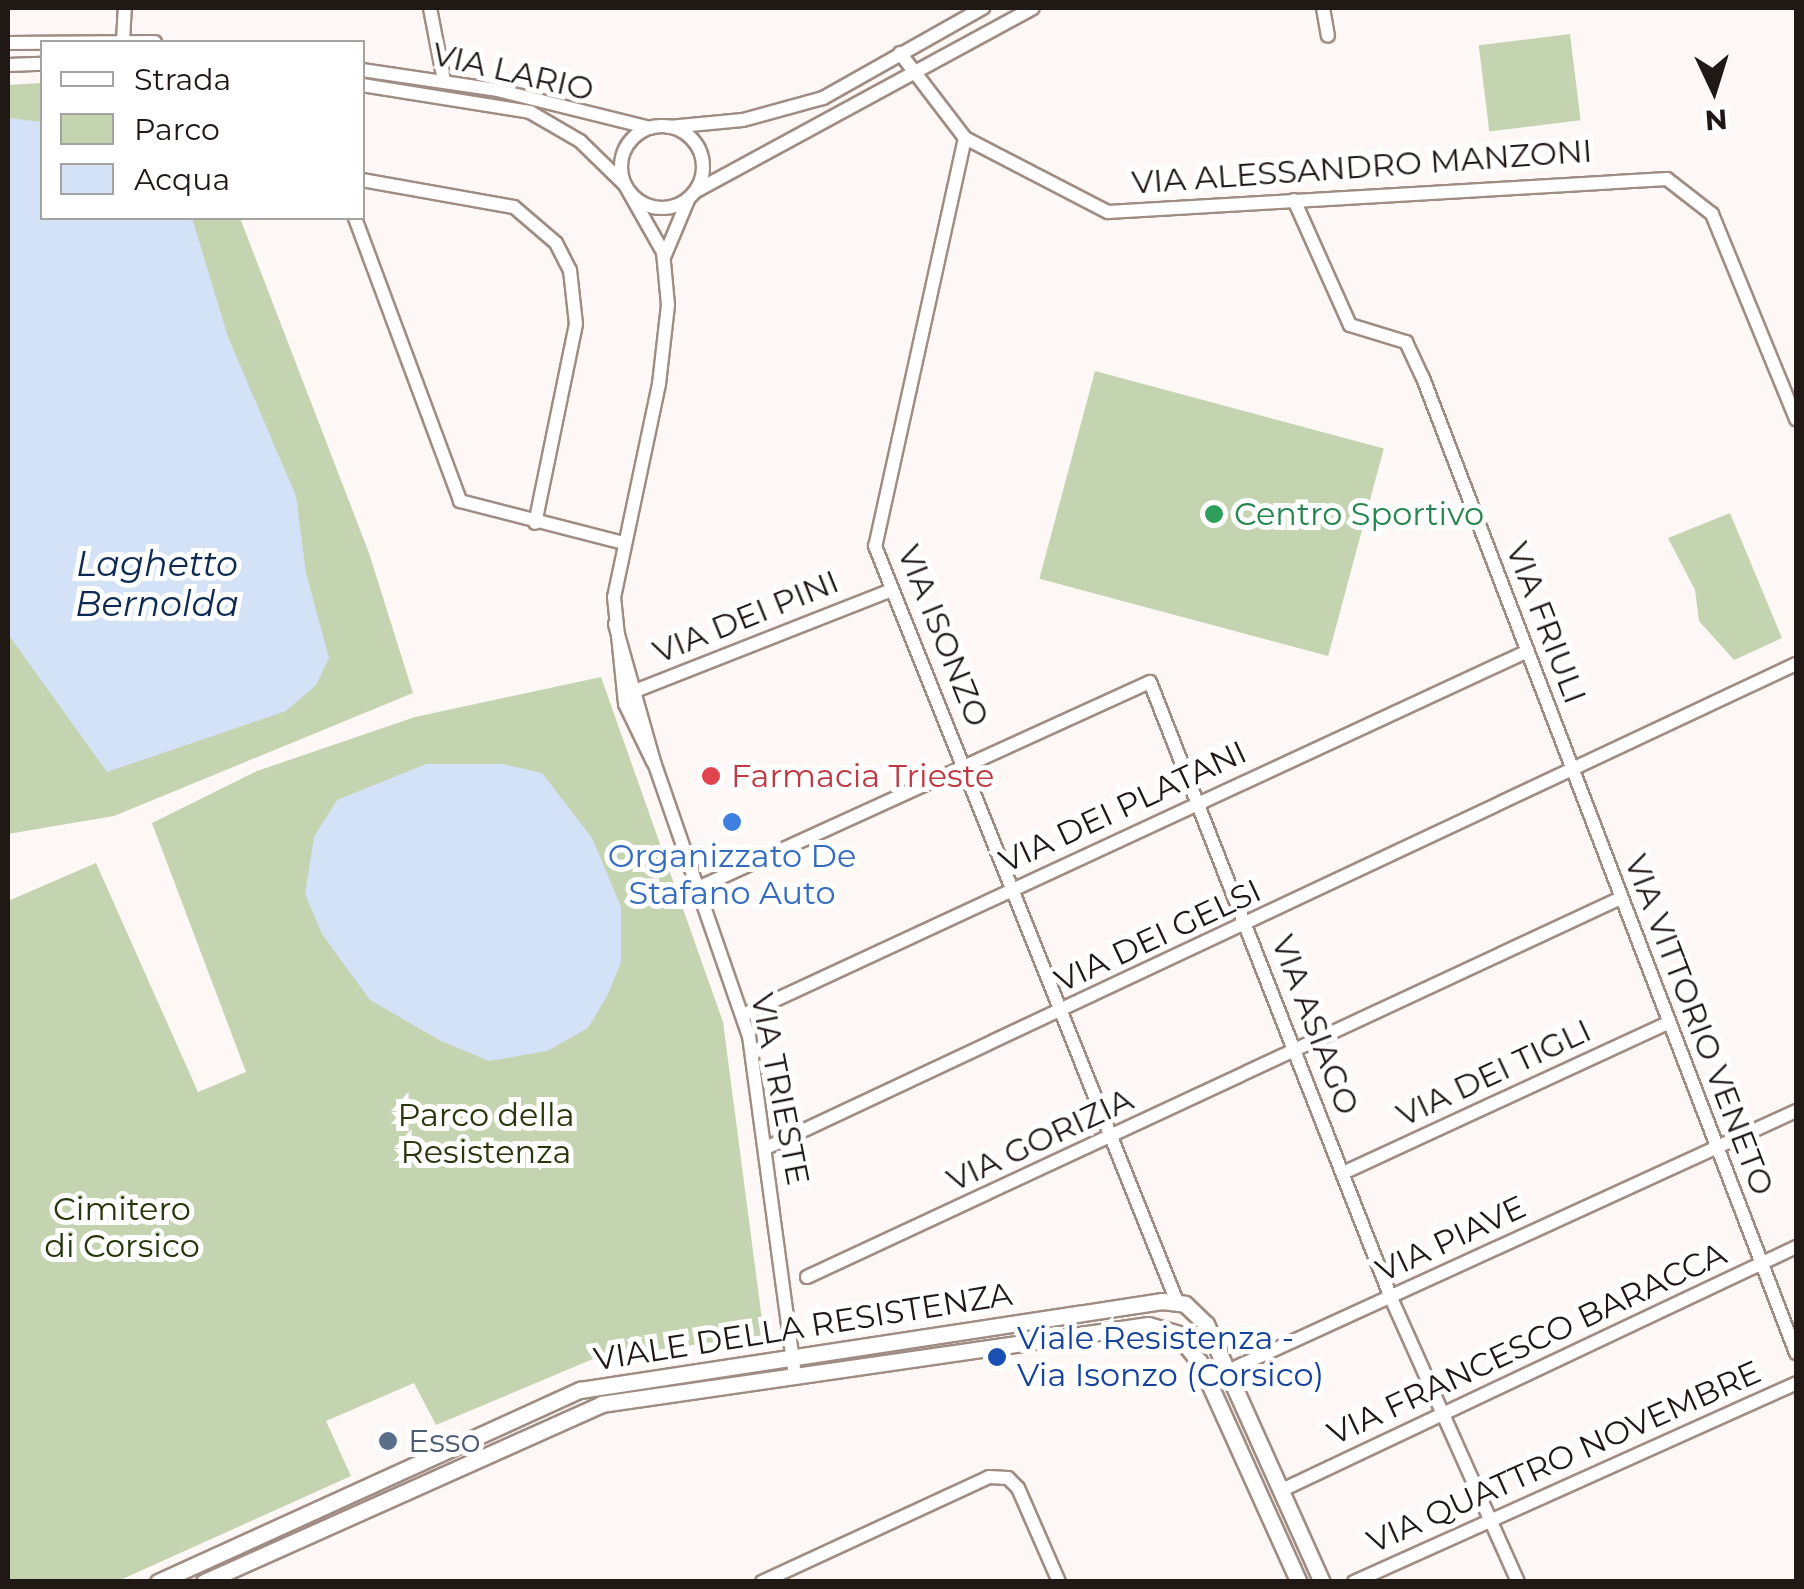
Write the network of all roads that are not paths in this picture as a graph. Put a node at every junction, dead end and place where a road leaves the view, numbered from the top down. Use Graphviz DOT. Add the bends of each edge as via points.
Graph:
graph roads {
  1 [pos="125,8"];
  2 [pos="430,8"];
  3 [pos="984,8"];
  4 [pos="1033,8"];
  5 [pos="1324,8"];
  6 [pos="1328,36"];
  7 [pos="123,40"];
  8 [pos="40,42"];
  9 [pos="8,43"];
  10 [pos="900,53"];
  11 [pos="40,64"];
  12 [pos="8,66"];
  13 [pos="365,70"];
  14 [pos="911,73"];
  15 [pos="444,81"];
  16 [pos="365,89"];
  17 [pos="670,127"];
  18 [pos="650,128"];
  19 [pos="965,138"];
  20 [pos="365,181"];
  21 [pos="627,188"];
  22 [pos="693,194"];
  23 [pos="1294,200"];
  24 [pos="355,220"];
  25 [pos="664,258"];
  26 [pos="1796,419"];
  27 [pos="534,523"];
  28 [pos="623,543"];
  29 [pos="891,590"];
  30 [pos="615,624"];
  31 [pos="1528,651"];
  32 [pos="1796,664"];
  33 [pos="637,690"];
  34 [pos="623,695"];
  35 [pos="655,765"];
  36 [pos="965,765"];
  37 [pos="1573,771"];
  38 [pos="1198,801"];
  39 [pos="700,887"];
  40 [pos="1014,888"];
  41 [pos="1621,898"];
  42 [pos="1246,924"];
  43 [pos="1062,1012"];
  44 [pos="743,1015"];
  45 [pos="1668,1023"];
  46 [pos="1296,1051"];
  47 [pos="1796,1110"];
  48 [pos="1112,1137"];
  49 [pos="1717,1146"];
  50 [pos="766,1148"];
  51 [pos="1342,1173"];
  52 [pos="1796,1248"];
  53 [pos="1761,1263"];
  54 [pos="807,1277"];
  55 [pos="1391,1298"];
  56 [pos="1177,1302"];
  57 [pos="792,1353"];
  58 [pos="1796,1353"];
  59 [pos="1229,1371"];
  60 [pos="795,1375"];
  61 [pos="1208,1380"];
  62 [pos="1796,1383"];
  63 [pos="1443,1413"];
  64 [pos="382,1479"];
  65 [pos="1282,1490"];
  66 [pos="391,1495"];
  67 [pos="1490,1518"];
  68 [pos="158,1582"];
  69 [pos="204,1582"];
  70 [pos="762,1582"];
  71 [pos="1059,1582"];
  72 [pos="1298,1582"];
  73 [pos="1322,1582"];
  74 [pos="1354,1582"];
  75 [pos="1518,1582"];
  1 -- 7 [label="street"];
  2 -- 15 [label="street"];
  3 -- 10 [label="street"];
  4 -- 14 [label="street"];
  5 -- 6 [label="street"];
  8 -- 9 [label="street"];
  10 -- 14 [label="street, VIA ALESSANDRO MANZONI"];
  10 -- 17 [label="street" via="824,98 743,120"];
  11 -- 12 [label="street"];
  13 -- 15 [label="street, VIA LARIO"];
  14 -- 19 [label="street, VIA ALESSANDRO MANZONI"];
  14 -- 22 [label="street"];
  15 -- 18 [label="street, VIA LARIO"];
  16 -- 21 [label="street, VIA LARIO" via="496,103 542,117 592,150"];
  17 -- 18 [label="street"];
  17 -- 22 [label="street" via="700,152"];
  18 -- 21 [label="street" via="623,155"];
  19 -- 23 [label="street, VIA ALESSANDRO MANZONI" via="1108,212"];
  19 -- 29 [label="street, VIA ISONZO" via="875,546"];
  20 -- 27 [label="street" via="514,207 556,243 570,270 576,324"];
  21 -- 22 [label="street" via="663,208"];
  21 -- 25 [label="street, VIA TRIESTE"];
  22 -- 25 [label="street, VIA TRIESTE"];
  23 -- 26 [label="street, VIA ALESSANDRO MANZONI" via="1648,176 1684,188 1712,214"];
  23 -- 31 [label="street, VIA FRIULI" via="1350,325 1406,342"];
  24 -- 27 [label="street" via="450,486 472,508"];
  25 -- 28 [label="street, VIA TRIESTE" via="668,334"];
  27 -- 28 [label="street"];
  28 -- 30 [label="street, VIA TRIESTE"];
  29 -- 33 [label="street, VIA DEI PINI"];
  29 -- 36 [label="street, VIA ISONZO"];
  30 -- 33 [label="street, VIA TRIESTE"];
  30 -- 34 [label="street, VIA TRIESTE"];
  31 -- 37 [label="street, VIA FRIULI"];
  31 -- 38 [label="street, VIA DEI PLATANI"];
  32 -- 37 [label="street, VIA DEI GELSI"];
  33 -- 34 [label="street, VIA DEI PINI"];
  33 -- 35 [label="street, VIA TRIESTE"];
  34 -- 35 [label="street, VIA TRIESTE"];
  35 -- 39 [label="street, VIA TRIESTE"];
  36 -- 38 [label="street, VIA ASIAGO" via="1150,682"];
  36 -- 39 [label="street"];
  36 -- 40 [label="street, VIA ISONZO"];
  37 -- 41 [label="street, VIA VITTORIO VENETO"];
  37 -- 42 [label="street, VIA DEI GELSI"];
  38 -- 40 [label="street, VIA DEI PLATANI"];
  38 -- 42 [label="street, VIA ASIAGO"];
  39 -- 44 [label="street, VIA TRIESTE"];
  40 -- 43 [label="street, VIA ISONZO"];
  40 -- 44 [label="street, VIA DEI PLATANI"];
  41 -- 45 [label="street, VIA VITTORIO VENETO"];
  41 -- 46 [label="street, VIA GORIZIA"];
  42 -- 43 [label="street, VIA DEI GELSI"];
  42 -- 46 [label="street, VIA ASIAGO"];
  43 -- 48 [label="street, VIA ISONZO"];
  43 -- 50 [label="street, VIA DEI GELSI"];
  44 -- 50 [label="street, VIA TRIESTE"];
  45 -- 49 [label="street, VIA VITTORIO VENETO"];
  45 -- 51 [label="street, VIA DEI TIGLI"];
  46 -- 48 [label="street, VIA GORIZIA"];
  46 -- 51 [label="street, VIA ASIAGO"];
  47 -- 49 [label="street, VIA PIAVE"];
  48 -- 54 [label="street, VIA GORIZIA"];
  48 -- 56 [label="street, VIA ISONZO"];
  49 -- 53 [label="street, VIA VITTORIO VENETO"];
  49 -- 55 [label="street, VIA PIAVE"];
  50 -- 57 [label="street, VIA TRIESTE"];
  51 -- 55 [label="street, VIA ASIAGO"];
  52 -- 53 [label="street, VIA FRANCESCO BARACCA"];
  53 -- 58 [label="street, VIA VITTORIO VENETO"];
  53 -- 63 [label="street, VIA FRANCESCO BARACCA"];
  55 -- 59 [label="street, VIA PIAVE"];
  55 -- 63 [label="street, VIA ASIAGO"];
  56 -- 57 [label="street, VIALE DELLA RESISTENZA"];
  56 -- 59 [label="street" via="1200,1316"];
  57 -- 60 [label="street, VIA TRIESTE"];
  57 -- 64 [label="street, VIALE DELLA RESISTENZA" via="580,1390"];
  59 -- 61 [label="street, VIA PIAVE"];
  59 -- 65 [label="street"];
  60 -- 61 [label="street, VIALE DELLA RESISTENZA" via="1148,1325 1184,1339"];
  60 -- 66 [label="street, VIALE DELLA RESISTENZA" via="601,1404"];
  61 -- 72 [label="street, VIALE DELLA RESISTENZA"];
  62 -- 67 [label="street, VIA QUATTRO NOVEMBRE"];
  63 -- 65 [label="street, VIA FRANCESCO BARACCA"];
  63 -- 67 [label="street, VIA ASIAGO"];
  64 -- 66 [label="street"];
  64 -- 68 [label="street, VIALE DELLA RESISTENZA"];
  65 -- 73 [label="street"];
  66 -- 69 [label="street, VIALE DELLA RESISTENZA"];
  67 -- 74 [label="street, VIA QUATTRO NOVEMBRE"];
  67 -- 75 [label="street, VIA ASIAGO"];
  70 -- 71 [label="street" via="989,1477 1008,1478 1018,1488"];
}
